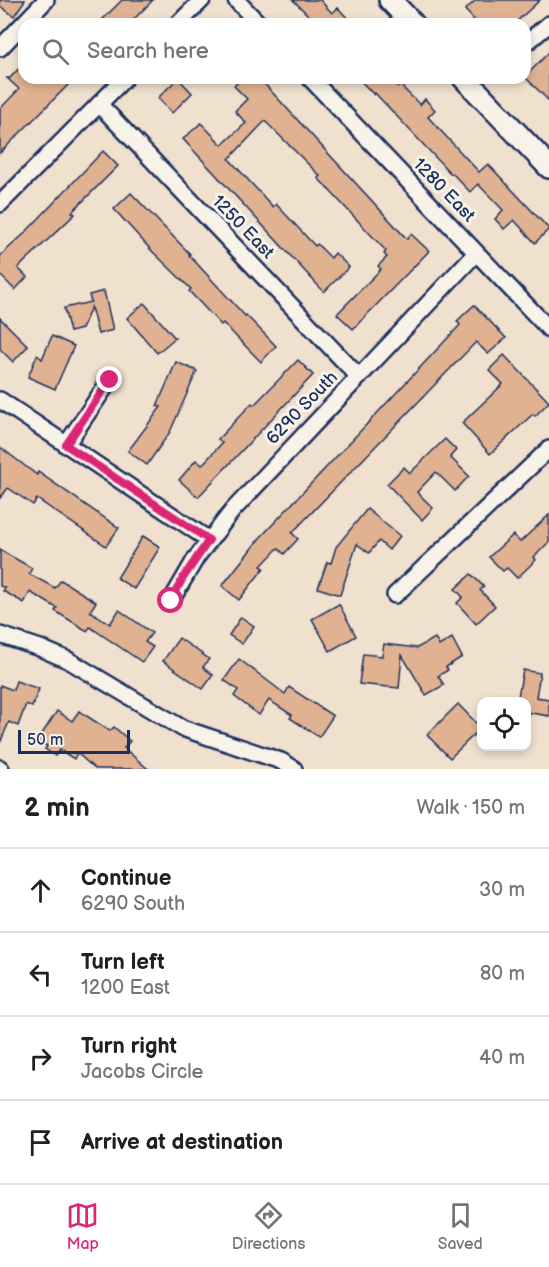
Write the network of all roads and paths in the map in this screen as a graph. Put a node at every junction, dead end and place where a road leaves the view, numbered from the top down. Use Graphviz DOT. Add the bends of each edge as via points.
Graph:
graph roads {
  1 [pos="46,0"];
  2 [pos="202,0"];
  3 [pos="236,0"];
  4 [pos="390,0"];
  5 [pos="29,18"];
  6 [pos="184,18"];
  7 [pos="253,18"];
  8 [pos="407,18"];
  9 [pos="549,24"];
  10 [pos="18,29"];
  11 [pos="531,39"];
  12 [pos="0,48"];
  13 [pos="118,84"];
  14 [pos="316,84"];
  15 [pos="477,84"];
  16 [pos="99,104"];
  17 [pos="549,167"];
  18 [pos="0,204"];
  19 [pos="476,253"];
  20 [pos="549,329"];
  21 [pos="359,377"];
  22 [pos="110,380"];
  23 [pos="0,400"];
  24 [pos="66,445"];
  25 [pos="549,449"];
  26 [pos="209,540"];
  27 [pos="395,595"];
  28 [pos="171,601"];
  29 [pos="0,635"];
  30 [pos="294,769"];
  1 -- 5 [label="street"];
  2 -- 6 [label="street"];
  3 -- 7 [label="street"];
  4 -- 8 [label="main road"];
  9 -- 11 [label="street"];
  10 -- 12 [label="street"];
  13 -- 16 [label="street"];
  14 -- 19 [label="street, 1280 East"];
  15 -- 17 [label="main road"];
  16 -- 18 [label="street"];
  16 -- 21 [label="street, 1250 East"];
  19 -- 20 [label="street, 1280 East"];
  19 -- 21 [label="street, 6290 South"];
  21 -- 26 [label="street, 6290 South"];
  22 -- 24 [label="street"];
  23 -- 24 [label="street"];
  24 -- 26 [label="street"];
  25 -- 27 [label="street"];
  26 -- 28 [label="street, 6290 South"];
  29 -- 30 [label="street" via="68,660 182,728 281,761"];
}
